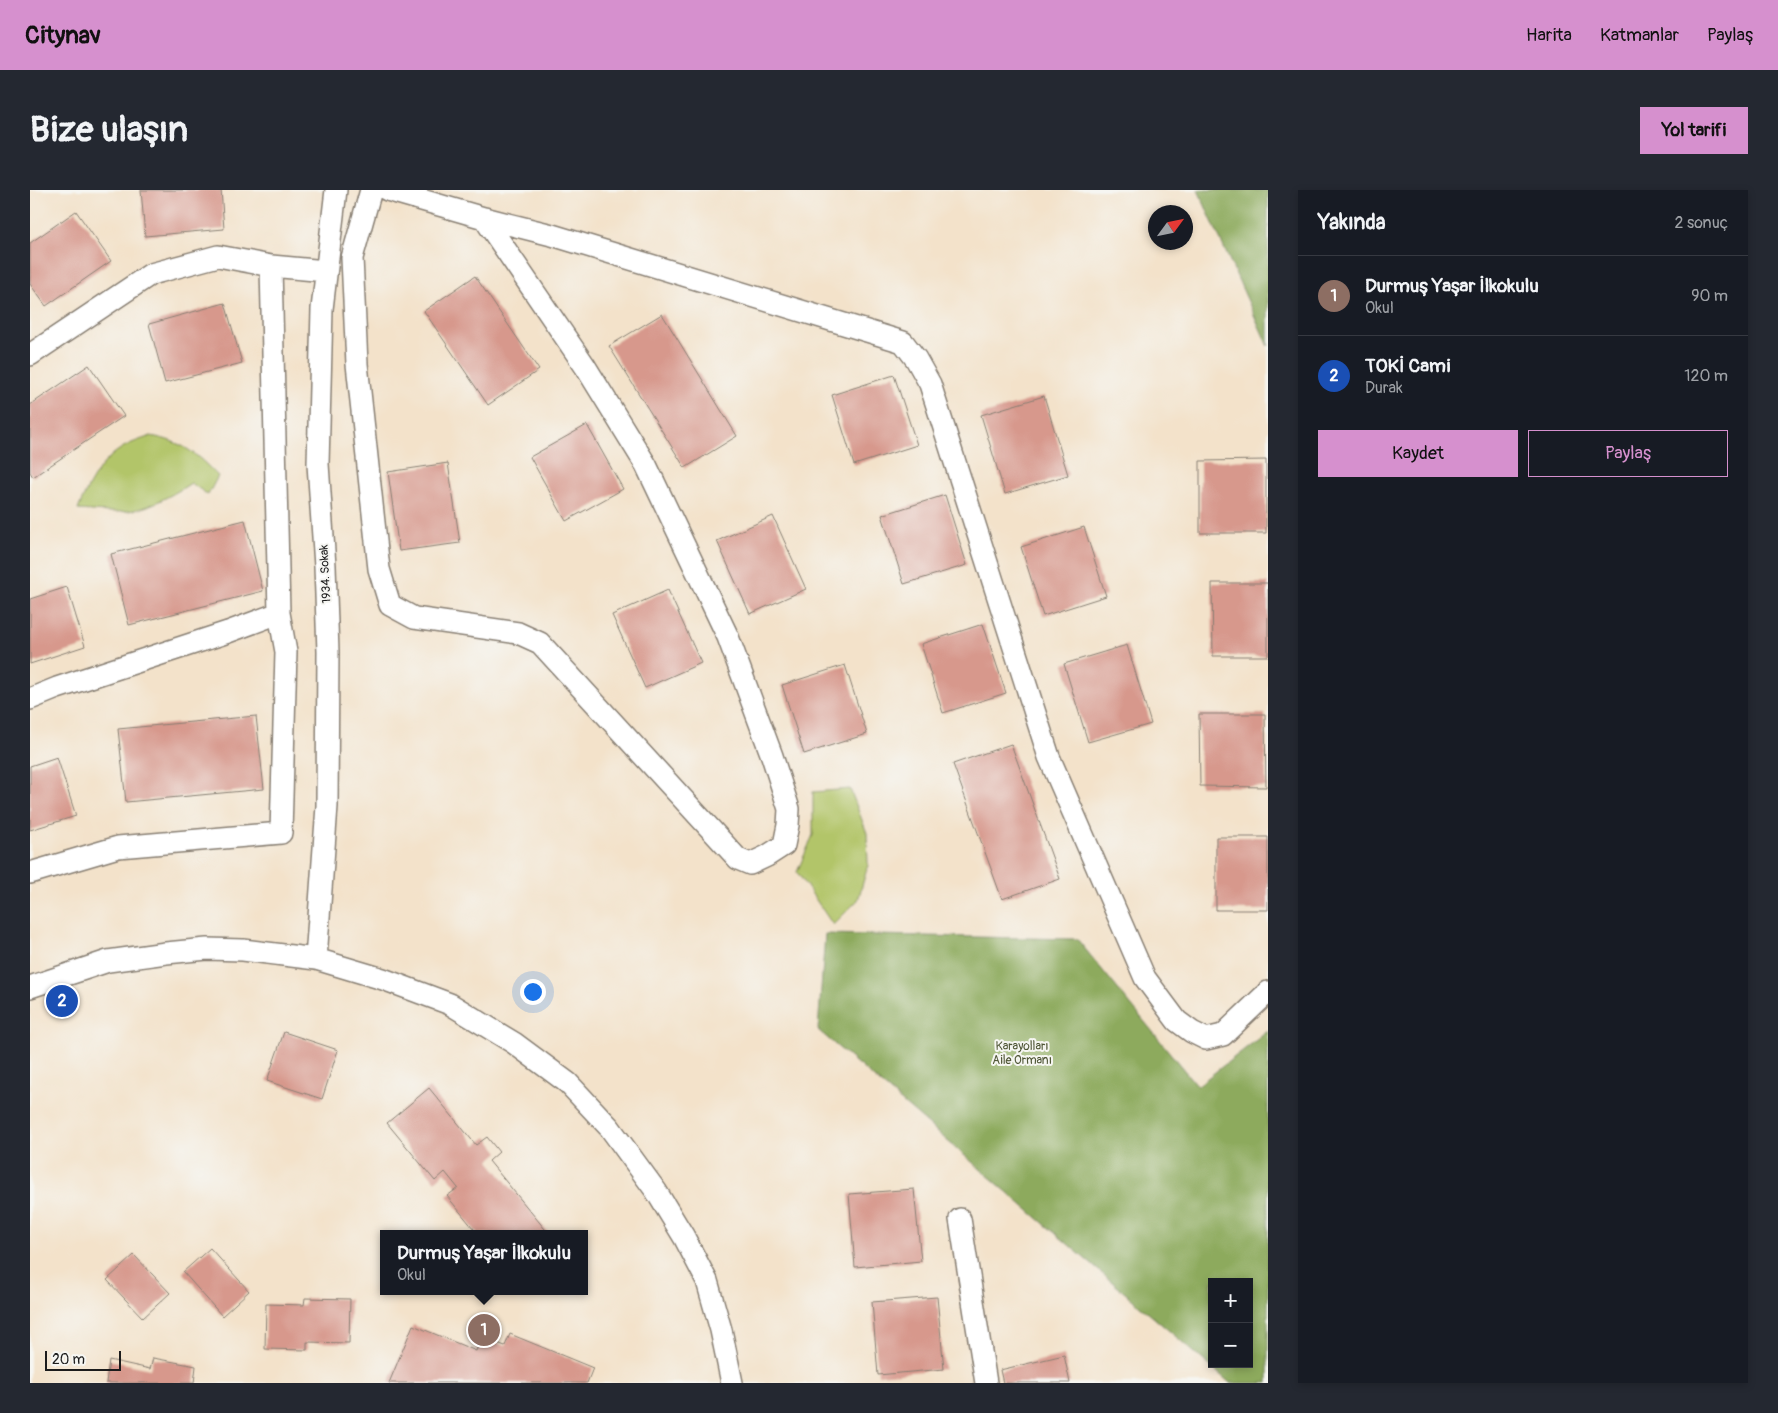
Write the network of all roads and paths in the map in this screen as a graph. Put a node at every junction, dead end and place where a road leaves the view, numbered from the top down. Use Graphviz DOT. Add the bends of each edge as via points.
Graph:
graph roads {
  1 [pos="336,190"];
  2 [pos="371,190"];
  3 [pos="387,190"];
  4 [pos="484,218"];
  5 [pos="271,266"];
  6 [pos="326,271"];
  7 [pos="30,355"];
  8 [pos="278,613"];
  9 [pos="30,699"];
  10 [pos="30,873"];
  11 [pos="316,959"];
  12 [pos="30,987"];
  13 [pos="1268,992"];
  14 [pos="960,1219"];
  15 [pos="732,1383"];
  16 [pos="986,1383"];
  1 -- 6 [label="street, 1934. Sokak"];
  2 -- 4 [label="street" via="352,258 357,364 379,570 390,605 414,618 518,634 540,643 738,859 750,864 784,845 789,809 728,636 646,465 585,366"];
  3 -- 4 [label="street"];
  4 -- 13 [label="street" via="552,235 903,342 930,384 1049,757 1145,978 1178,1021 1206,1039 1223,1035"];
  5 -- 6 [label="street"];
  5 -- 7 [label="street" via="218,256 151,274"];
  5 -- 8 [label="street"];
  6 -- 11 [label="street, 1934. Sokak" via="318,464 328,642 327,806"];
  8 -- 9 [label="street"];
  8 -- 10 [label="street" via="286,652 281,833 118,847"];
  11 -- 12 [label="street" via="243,950 166,952 108,961"];
  11 -- 15 [label="street" via="450,1004 514,1043 568,1083 610,1128 654,1188 684,1237 707,1281"];
  14 -- 16 [label="street"];
}
